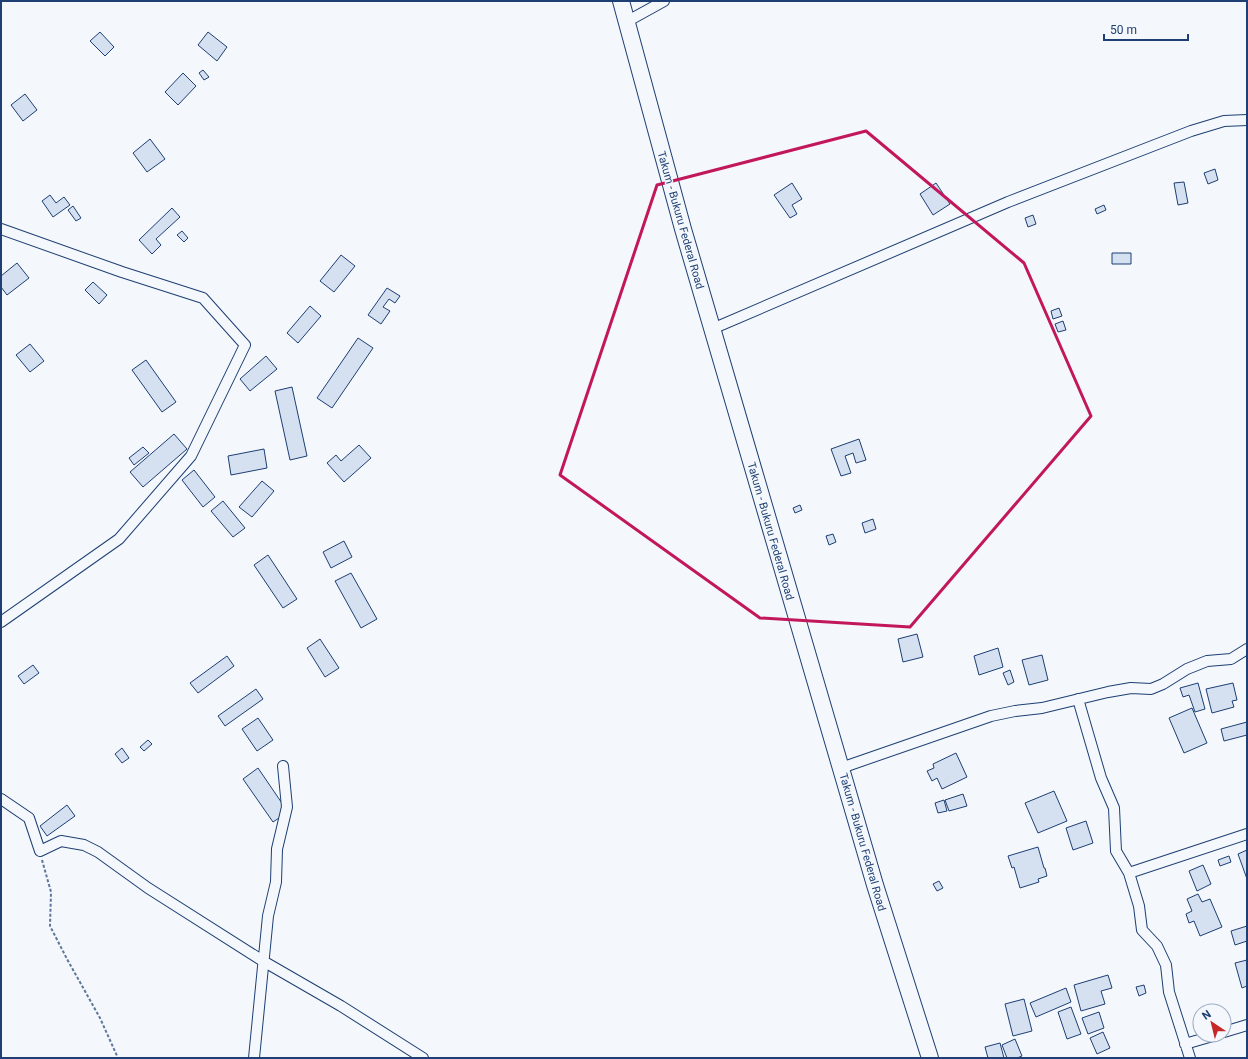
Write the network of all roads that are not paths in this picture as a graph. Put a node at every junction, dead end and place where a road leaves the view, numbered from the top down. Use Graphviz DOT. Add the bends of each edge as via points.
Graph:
graph roads {
  1 [pos="621,1"];
  2 [pos="664,1"];
  3 [pos="626,22"];
  4 [pos="1247,120"];
  5 [pos="1,229"];
  6 [pos="712,329"];
  7 [pos="1,622"];
  8 [pos="1247,648"];
  9 [pos="1078,699"];
  10 [pos="283,766"];
  11 [pos="841,768"];
  12 [pos="1,799"];
  13 [pos="1247,834"];
  14 [pos="1129,874"];
  15 [pos="263,961"];
  16 [pos="1247,1025"];
  17 [pos="1232,1030"];
  18 [pos="1192,1042"];
  19 [pos="1185,1044"];
  20 [pos="254,1058"];
  21 [pos="423,1058"];
  22 [pos="930,1058"];
  23 [pos="1190,1058"];
  1 -- 3 [label="main road, Takum - Bukuru Federal Road"];
  2 -- 3 [label="street"];
  3 -- 6 [label="main road, Takum - Bukuru Federal Road"];
  4 -- 6 [label="street" via="1224,121 1191,130 1008,202"];
  5 -- 7 [label="street" via="203,298 245,345 191,456 119,540"];
  6 -- 11 [label="main road, Takum - Bukuru Federal Road"];
  8 -- 9 [label="street" via="1231,659 1207,661 1187,669 1151,689 1131,688"];
  9 -- 11 [label="street" via="991,716"];
  9 -- 14 [label="street" via="1101,778 1114,808 1116,851"];
  10 -- 15 [label="street" via="287,807 277,849 276,882 268,916"];
  11 -- 22 [label="main road, Takum - Bukuru Federal Road"];
  12 -- 15 [label="street" via="29,818 40,851 61,841 84,845"];
  13 -- 14 [label="street"];
  14 -- 19 [label="street" via="1139,906 1142,930 1157,946 1166,965 1169,992"];
  15 -- 20 [label="street"];
  15 -- 21 [label="street"];
  16 -- 17 [label="street"];
  18 -- 19 [label="street"];
  19 -- 23 [label="street"];
}
